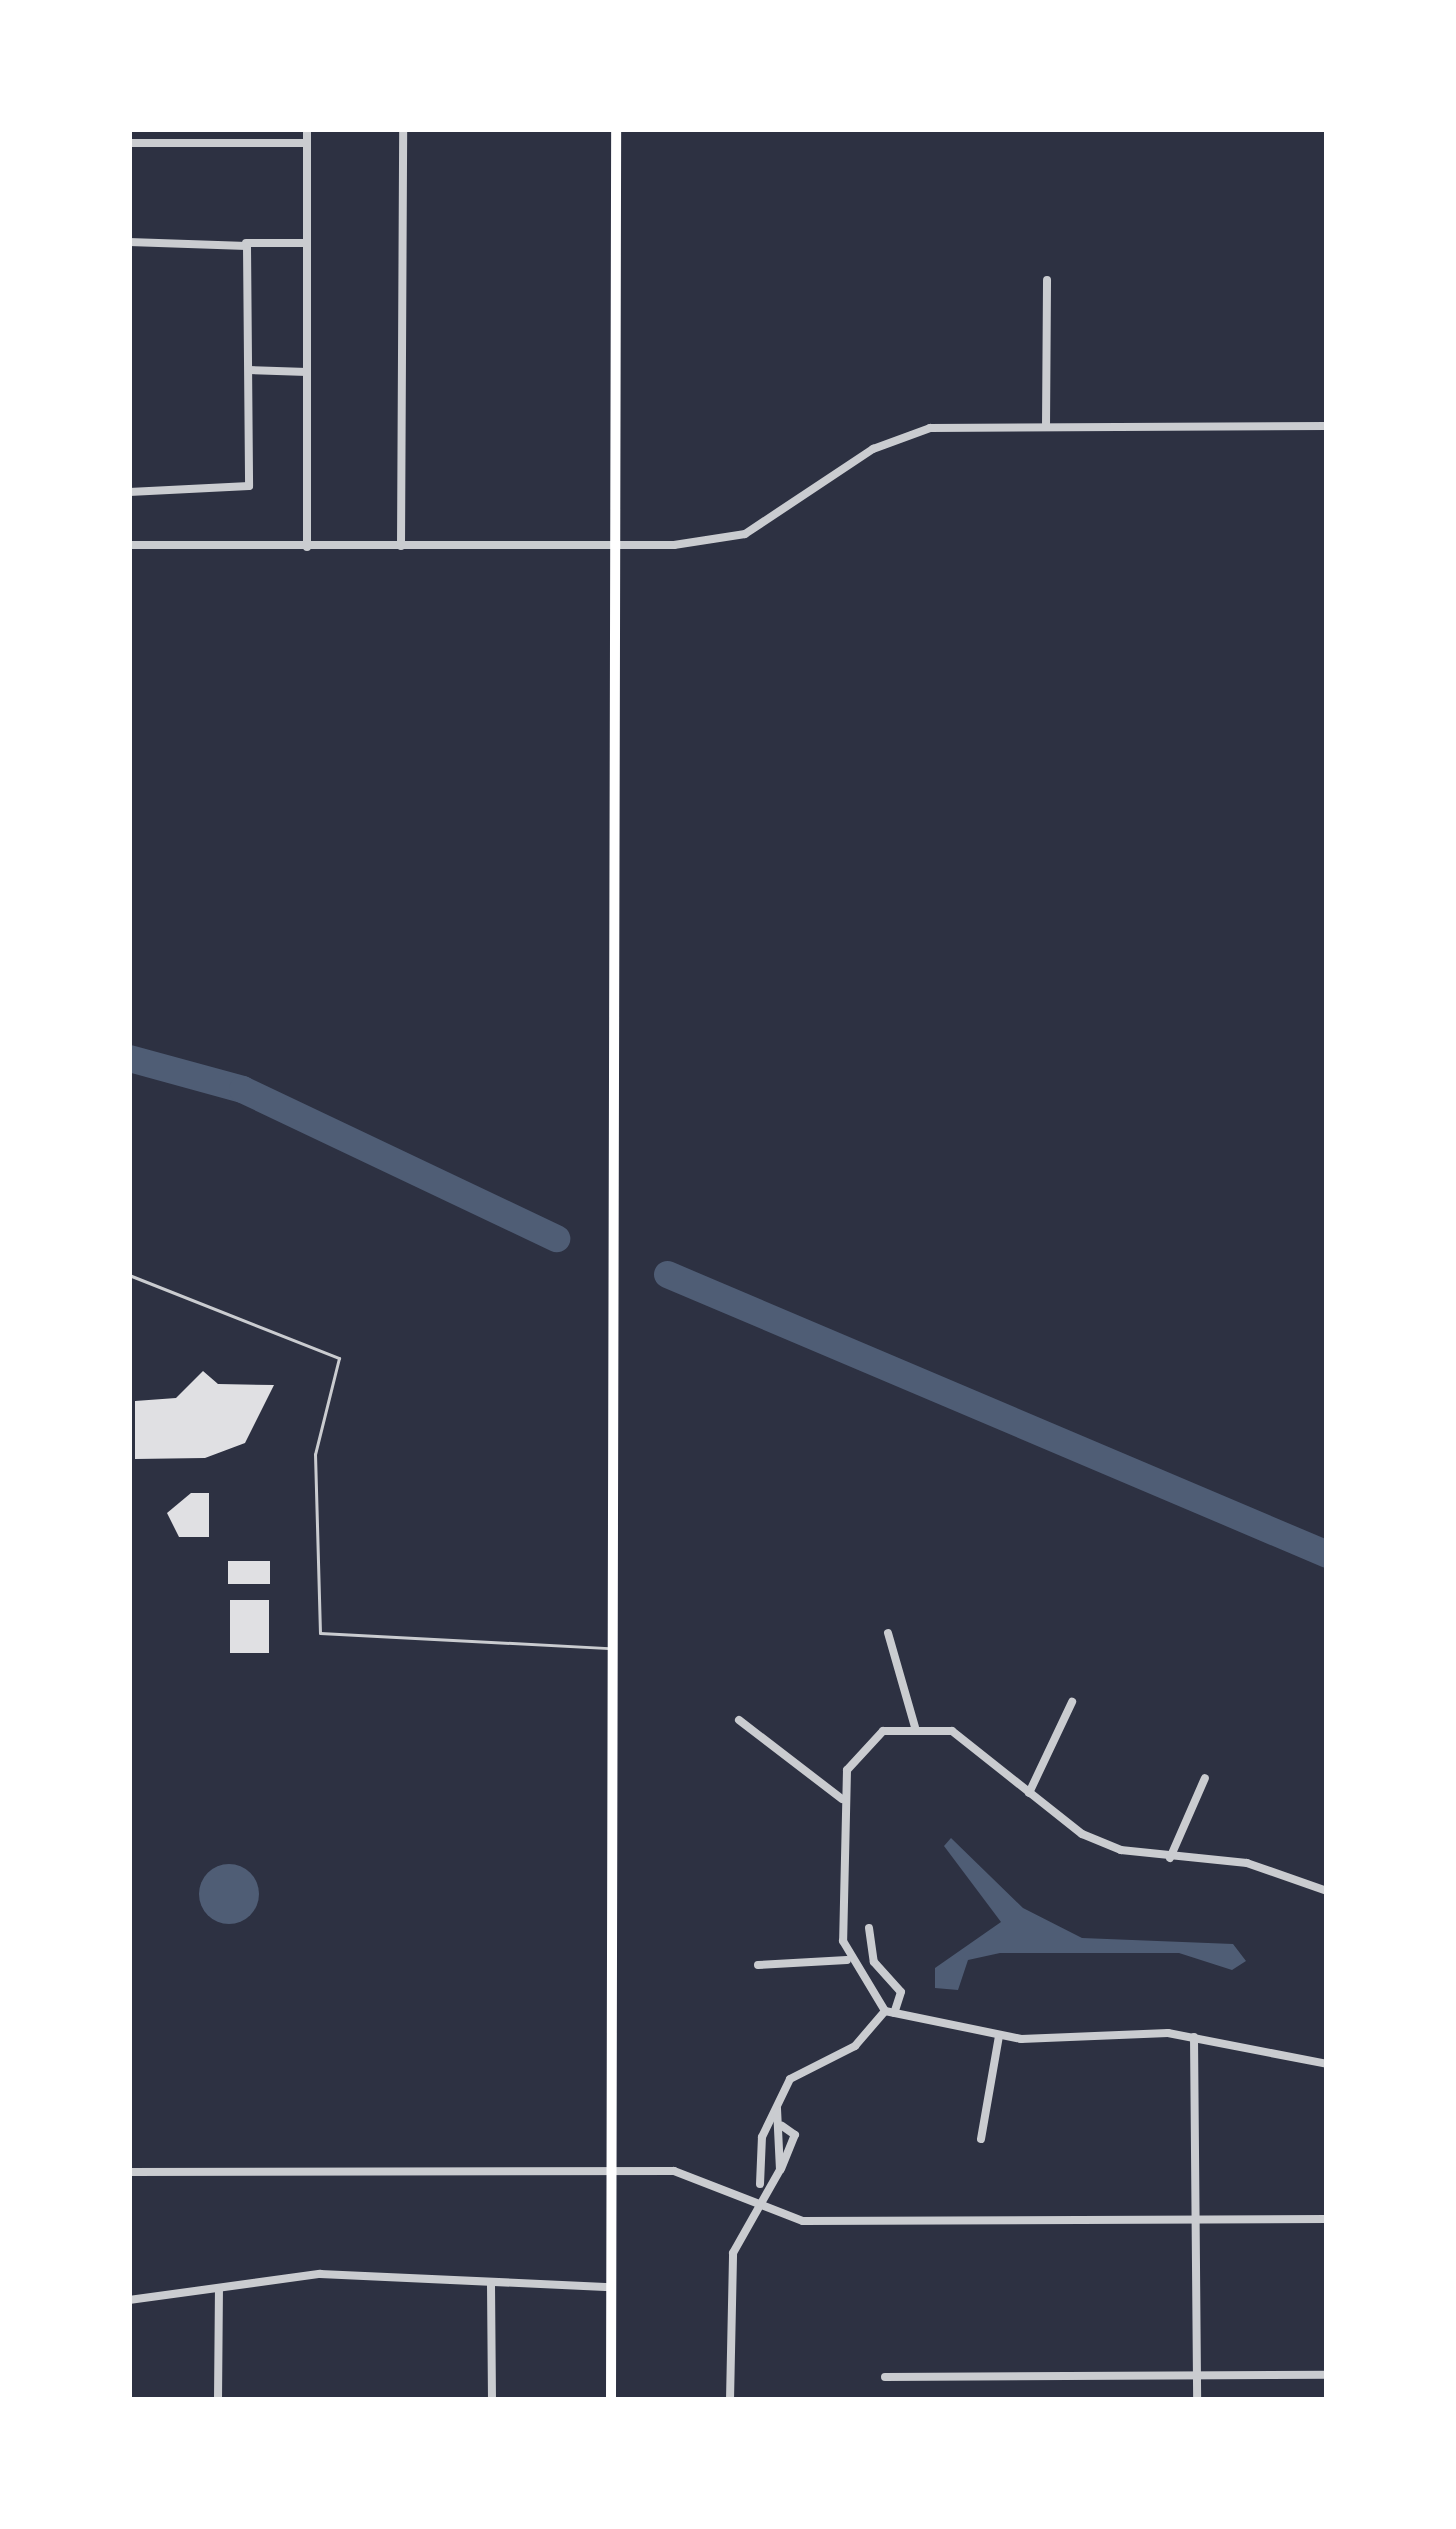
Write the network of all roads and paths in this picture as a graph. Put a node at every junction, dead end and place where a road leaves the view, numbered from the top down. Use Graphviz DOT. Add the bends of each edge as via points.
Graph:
graph roads {
  1 [pos="307,129"];
  2 [pos="403,129"];
  3 [pos="616,129"];
  4 [pos="129,143"];
  5 [pos="307,143"];
  6 [pos="129,242"];
  7 [pos="245,243"];
  8 [pos="307,243"];
  9 [pos="1047,280"];
  10 [pos="249,370"];
  11 [pos="307,372"];
  12 [pos="1327,426"];
  13 [pos="1046,427"];
  14 [pos="129,492"];
  15 [pos="621,541"];
  16 [pos="129,545"];
  17 [pos="401,546"];
  18 [pos="307,547"];
  19 [pos="129,1275"];
  20 [pos="888,1634"];
  21 [pos="612,1648"];
  22 [pos="1072,1702"];
  23 [pos="740,1720"];
  24 [pos="915,1727"];
  25 [pos="1205,1778"];
  26 [pos="1029,1793"];
  27 [pos="842,1798"];
  28 [pos="1170,1858"];
  29 [pos="1327,1891"];
  30 [pos="869,1928"];
  31 [pos="847,1960"];
  32 [pos="758,1965"];
  33 [pos="890,2012"];
  34 [pos="998,2036"];
  35 [pos="1194,2037"];
  36 [pos="1327,2064"];
  37 [pos="777,2108"];
  38 [pos="981,2139"];
  39 [pos="612,2170"];
  40 [pos="129,2172"];
  41 [pos="756,2198"];
  42 [pos="1327,2219"];
  43 [pos="1195,2221"];
  44 [pos="491,2285"];
  45 [pos="219,2288"];
  46 [pos="610,2288"];
  47 [pos="129,2300"];
  48 [pos="1327,2375"];
  49 [pos="1197,2376"];
  50 [pos="885,2377"];
  51 [pos="218,2400"];
  52 [pos="492,2400"];
  53 [pos="611,2400"];
  54 [pos="730,2400"];
  55 [pos="1197,2400"];
  1 -- 5 [label="street"];
  2 -- 17 [label="street"];
  3 -- 15 [label="main road"];
  4 -- 5 [label="street"];
  5 -- 8 [label="street"];
  6 -- 7 [label="street"];
  7 -- 8 [label="street"];
  7 -- 10 [label="street"];
  8 -- 11 [label="street"];
  9 -- 13 [label="street"];
  10 -- 11 [label="street"];
  10 -- 14 [label="street" via="248,489"];
  11 -- 18 [label="street"];
  12 -- 13 [label="street"];
  13 -- 15 [label="street" via="930,428 872,448 745,534"];
  15 -- 17 [label="street"];
  15 -- 21 [label="main road"];
  16 -- 18 [label="street"];
  17 -- 18 [label="street"];
  19 -- 21 [label="lane" via="338,1358 315,1454 320,1633"];
  20 -- 24 [label="street"];
  21 -- 39 [label="main road"];
  22 -- 26 [label="street"];
  23 -- 27 [label="street"];
  24 -- 26 [label="street" via="980,1743"];
  24 -- 27 [label="street" via="860,1746"];
  25 -- 28 [label="street"];
  26 -- 28 [label="street" via="1082,1834"];
  27 -- 31 [label="street"];
  28 -- 29 [label="street" via="1247,1863"];
  30 -- 33 [label="street" via="874,1962 901,1993"];
  31 -- 32 [label="street"];
  31 -- 33 [label="street"];
  33 -- 34 [label="street"];
  33 -- 37 [label="street" via="855,2046 790,2079"];
  34 -- 35 [label="street"];
  34 -- 38 [label="street"];
  35 -- 36 [label="street"];
  35 -- 43 [label="street"];
  37 -- 41 [label="street"];
  37 -- 41 [label="street" via="780,2170"];
  39 -- 40 [label="street"];
  39 -- 41 [label="street" via="674,2171"];
  39 -- 46 [label="main road"];
  41 -- 43 [label="street" via="803,2221"];
  41 -- 54 [label="street" via="733,2253"];
  42 -- 43 [label="street"];
  43 -- 49 [label="street"];
  44 -- 45 [label="street" via="320,2273"];
  44 -- 46 [label="street"];
  44 -- 52 [label="street"];
  45 -- 47 [label="street"];
  45 -- 51 [label="street"];
  46 -- 53 [label="main road"];
  48 -- 49 [label="street"];
  49 -- 50 [label="street"];
  49 -- 55 [label="street"];
}
